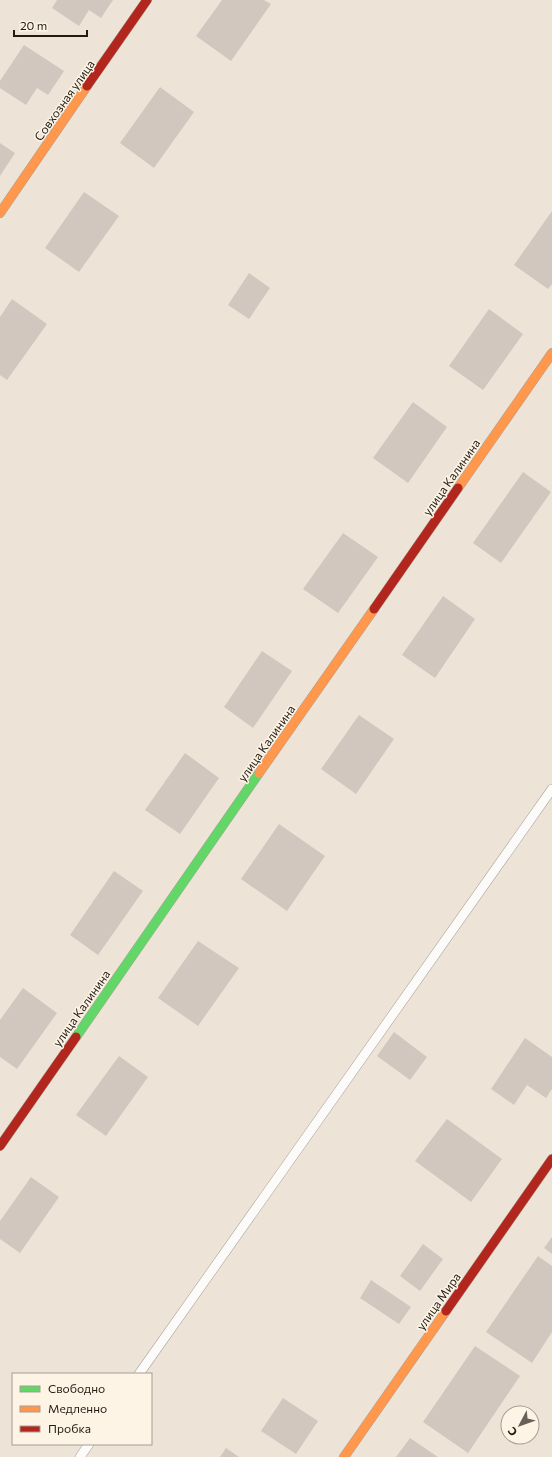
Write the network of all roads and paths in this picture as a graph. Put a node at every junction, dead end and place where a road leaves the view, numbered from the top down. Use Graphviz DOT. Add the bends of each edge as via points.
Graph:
graph roads {
  1 [pos="147,0"];
  2 [pos="0,213"];
  3 [pos="552,353"];
  4 [pos="552,789"];
  5 [pos="0,1146"];
  6 [pos="552,1159"];
  7 [pos="140,1373"];
  8 [pos="88,1445"];
  9 [pos="80,1457"];
  10 [pos="344,1457"];
  1 -- 2 [label="street, Совхозная улица"];
  3 -- 5 [label="street, улица Калинина"];
  4 -- 7 [label="lane"];
  6 -- 10 [label="street, улица Мира"];
  8 -- 9 [label="lane"];
}
